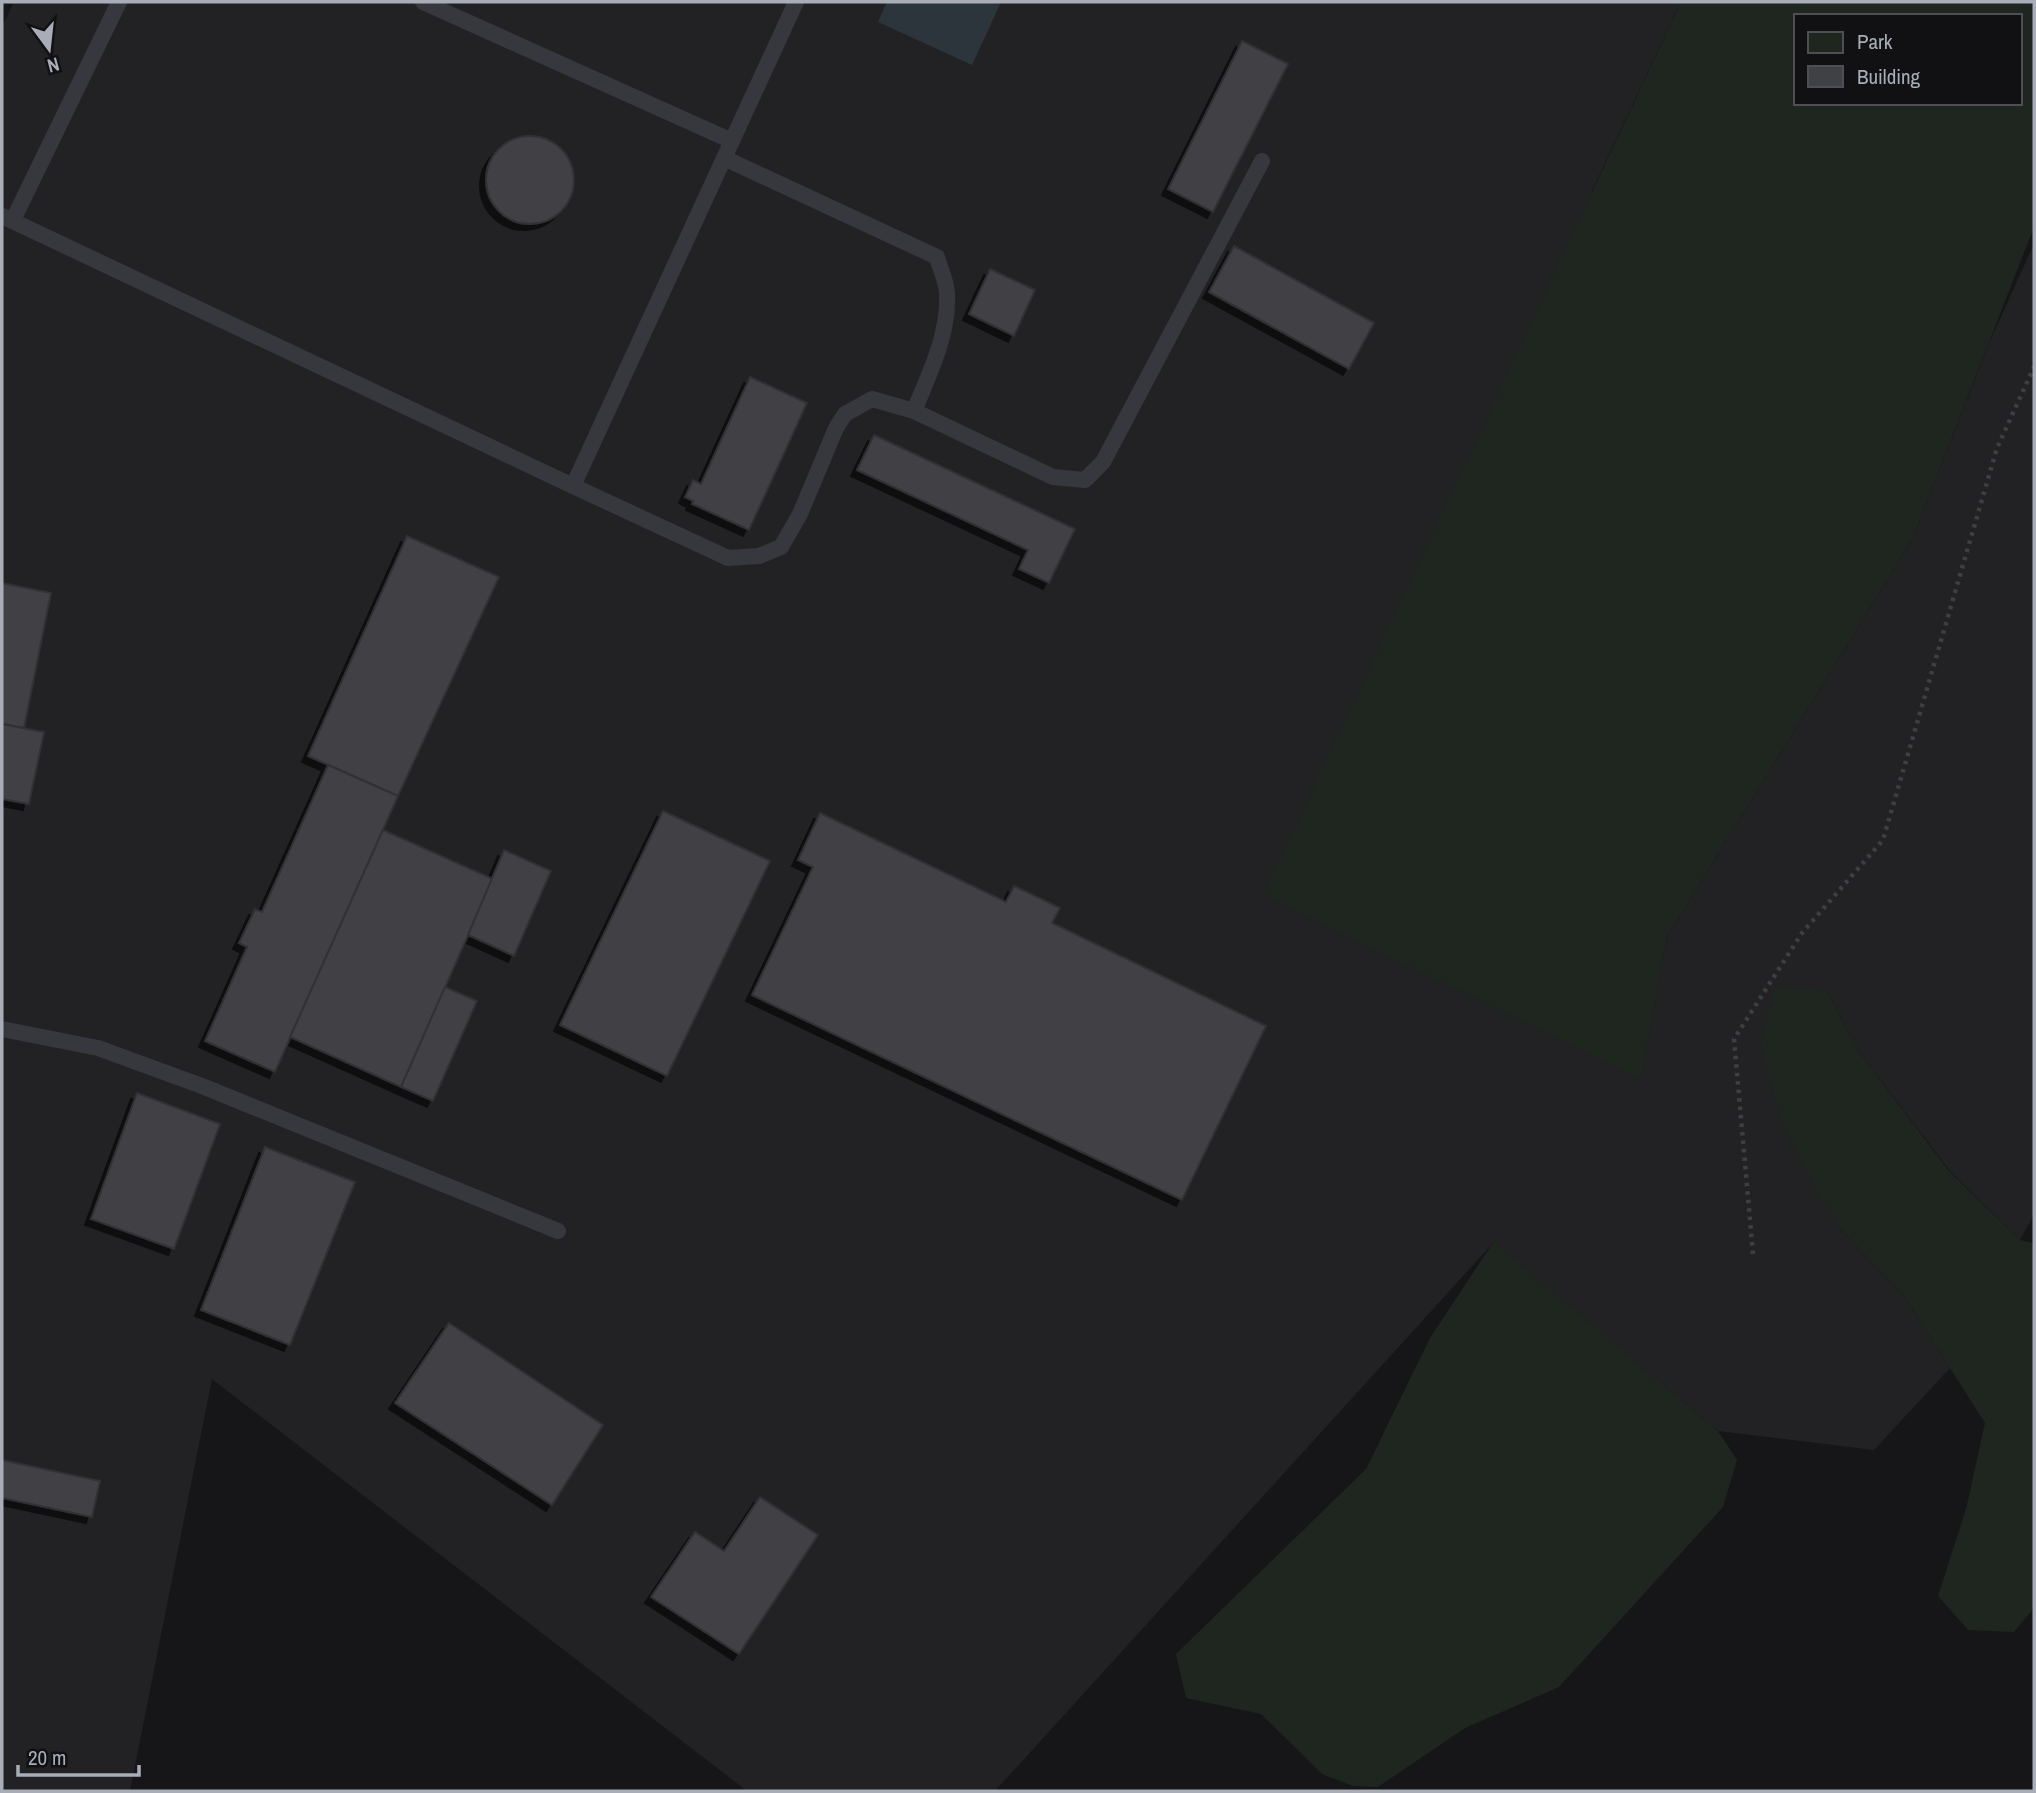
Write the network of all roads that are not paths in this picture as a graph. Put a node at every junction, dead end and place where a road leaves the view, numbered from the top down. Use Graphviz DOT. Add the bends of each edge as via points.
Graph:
graph roads {
  1 [pos="119,2"];
  2 [pos="423,2"];
  3 [pos="796,2"];
  4 [pos="732,141"];
  5 [pos="724,158"];
  6 [pos="1262,161"];
  7 [pos="7,218"];
  8 [pos="914,411"];
  9 [pos="573,486"];
  10 [pos="2,1029"];
  11 [pos="558,1231"];
  1 -- 7 [label="lane"];
  2 -- 4 [label="lane"];
  3 -- 4 [label="lane"];
  4 -- 5 [label="lane"];
  5 -- 8 [label="lane" via="937,257 948,292 946,320"];
  5 -- 9 [label="lane"];
  6 -- 8 [label="lane" via="1103,462 1085,480 1053,477"];
  7 -- 9 [label="lane"];
  8 -- 9 [label="lane" via="872,399 845,414 781,547 759,556 728,558"];
  10 -- 11 [label="lane" via="98,1048"];
}
